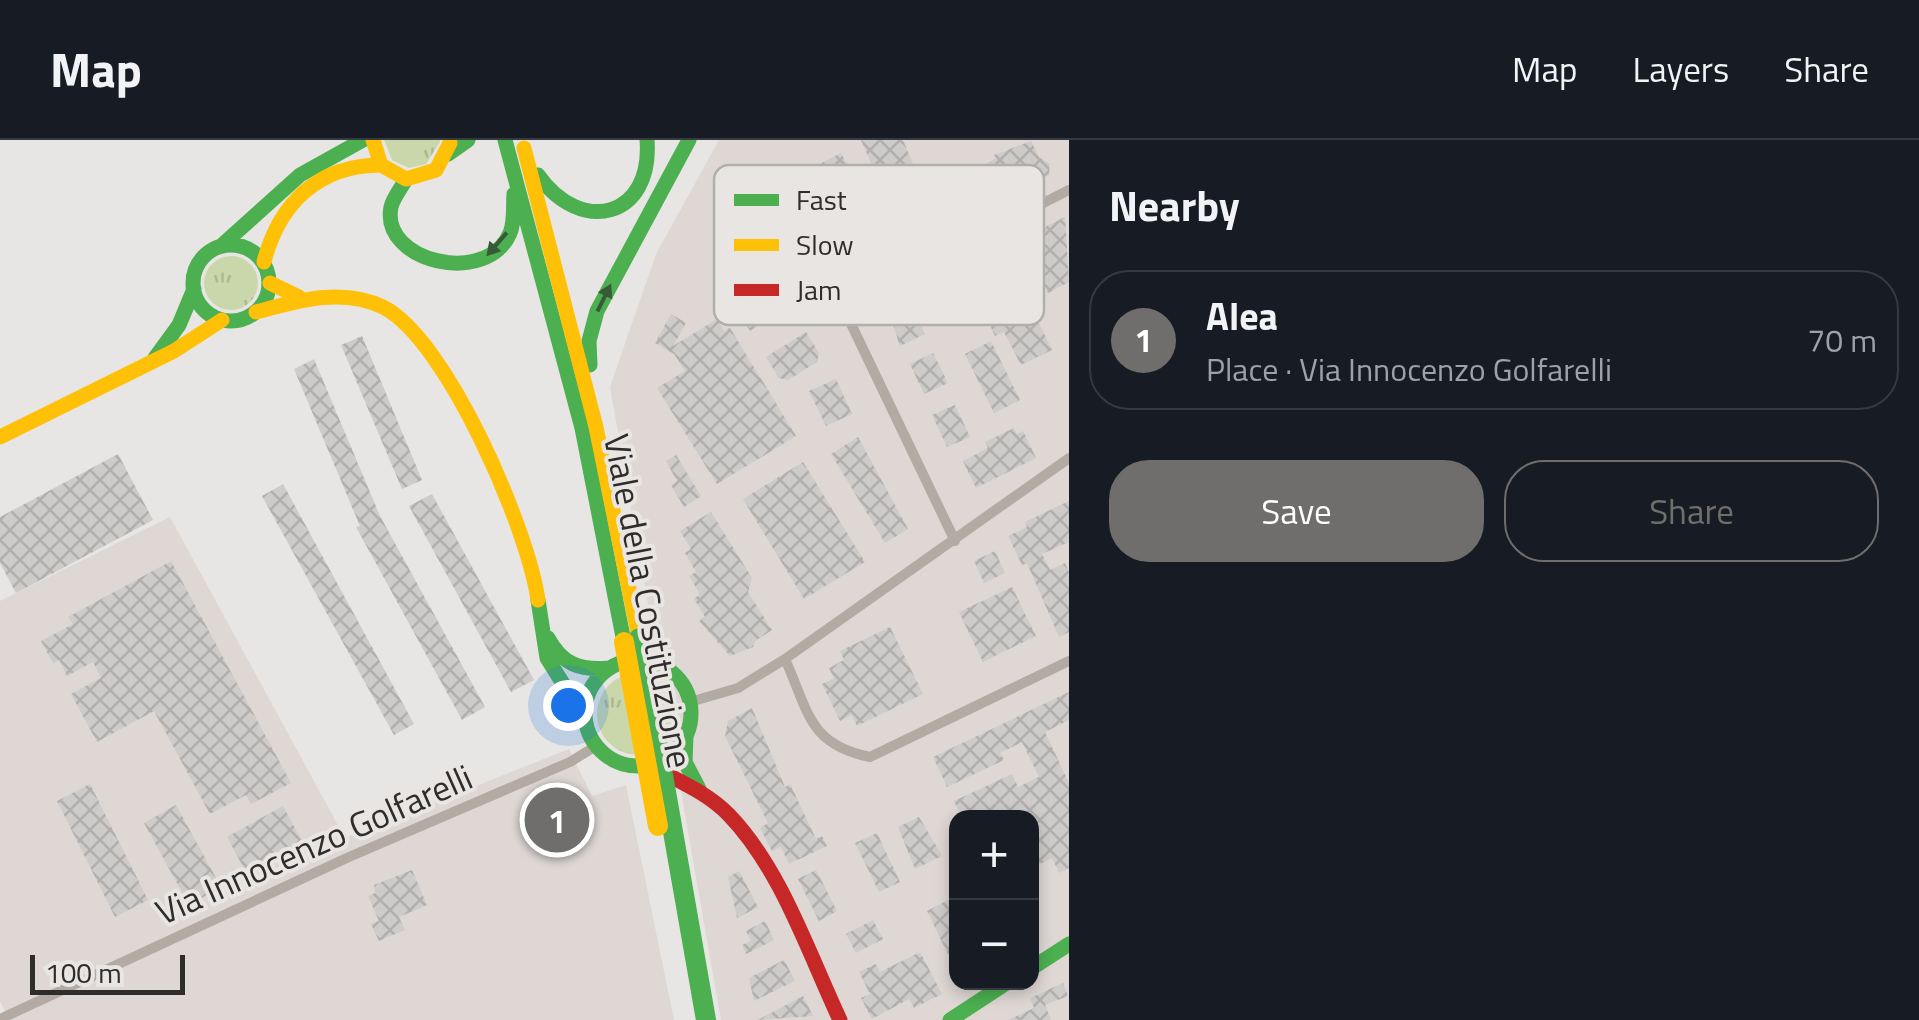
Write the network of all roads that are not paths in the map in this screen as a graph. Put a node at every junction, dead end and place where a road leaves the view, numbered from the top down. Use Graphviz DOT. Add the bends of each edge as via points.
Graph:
graph roads {
  1 [pos="364,140"];
  2 [pos="374,140"];
  3 [pos="468,140"];
  4 [pos="648,140"];
  5 [pos="688,140"];
  6 [pos="515,145"];
  7 [pos="450,147"];
  8 [pos="382,164"];
  9 [pos="406,179"];
  10 [pos="1069,190"];
  11 [pos="1044,203"];
  12 [pos="220,246"];
  13 [pos="267,272"];
  14 [pos="194,289"];
  15 [pos="303,297"];
  16 [pos="256,312"];
  17 [pos="222,320"];
  18 [pos="851,325"];
  19 [pos="151,363"];
  20 [pos="596,426"];
  21 [pos="0,437"];
  22 [pos="1069,458"];
  23 [pos="956,541"];
  24 [pos="541,621"];
  25 [pos="631,640"];
  26 [pos="785,659"];
  27 [pos="1069,661"];
  28 [pos="608,668"];
  29 [pos="690,702"];
  30 [pos="584,719"];
  31 [pos="686,735"];
  32 [pos="596,746"];
  33 [pos="648,765"];
  34 [pos="701,792"];
  35 [pos="1069,944"];
  36 [pos="1039,963"];
  37 [pos="996,990"];
  38 [pos="0,1019"];
  39 [pos="693,1020"];
  40 [pos="706,1020"];
  41 [pos="840,1020"];
  42 [pos="950,1020"];
  1 -- 12 [label="main road" via="300,176"];
  2 -- 8 [label="main road"];
  3 -- 7 [label="main road"];
  4 -- 6 [label="main road" via="640,189 609,212 590,214 554,200"];
  20 -- 5 [label="main road, one-way" via="588,355 598,312"];
  6 -- 9 [label="main road, one-way" via="508,232 488,256 463,266 421,258 402,240 393,215"];
  6 -- 20 [label="main road, Viale della Costituzione"];
  6 -- 25 [label="main road, Viale della Costituzione" via="521,199"];
  7 -- 9 [label="main road" via="432,174"];
  8 -- 9 [label="main road"];
  8 -- 13 [label="main road" via="349,167 308,187 272,228"];
  10 -- 11 [label="street"];
  12 -- 13 [label="main road" via="245,246"];
  12 -- 14 [label="main road" via="202,258"];
  13 -- 15 [label="main road"];
  13 -- 16 [label="main road"];
  14 -- 17 [label="main road" via="203,308"];
  14 -- 19 [label="main road" via="179,325"];
  15 -- 16 [label="main road"];
  15 -- 24 [label="main road" via="372,304 408,323 436,350 529,563"];
  16 -- 17 [label="main road"];
  17 -- 19 [label="main road"];
  18 -- 23 [label="street"];
  19 -- 21 [label="main road"];
  20 -- 25 [label="main road"];
  22 -- 23 [label="street"];
  23 -- 26 [label="street"];
  24 -- 28 [label="main road" via="561,660 580,669"];
  24 -- 30 [label="main road" via="550,664 580,701"];
  25 -- 39 [label="main road, Viale della Costituzione, bridge"];
  25 -- 40 [label="main road, Viale della Costituzione, bridge"];
  26 -- 27 [label="street" via="820,735 839,750 870,757"];
  26 -- 29 [label="street" via="738,688"];
  28 -- 29 [label="main road" via="637,660 665,667"];
  28 -- 30 [label="main road" via="589,690"];
  29 -- 31 [label="main road"];
  30 -- 32 [label="main road"];
  31 -- 33 [label="main road" via="664,759"];
  31 -- 34 [label="main road" via="685,762"];
  32 -- 33 [label="main road" via="620,763"];
  32 -- 38 [label="street, Via Innocenzo Golfarelli"];
  33 -- 34 [label="main road"];
  34 -- 41 [label="main road" via="730,816 762,864"];
  35 -- 36 [label="main road"];
  37 -- 42 [label="main road"];
}
